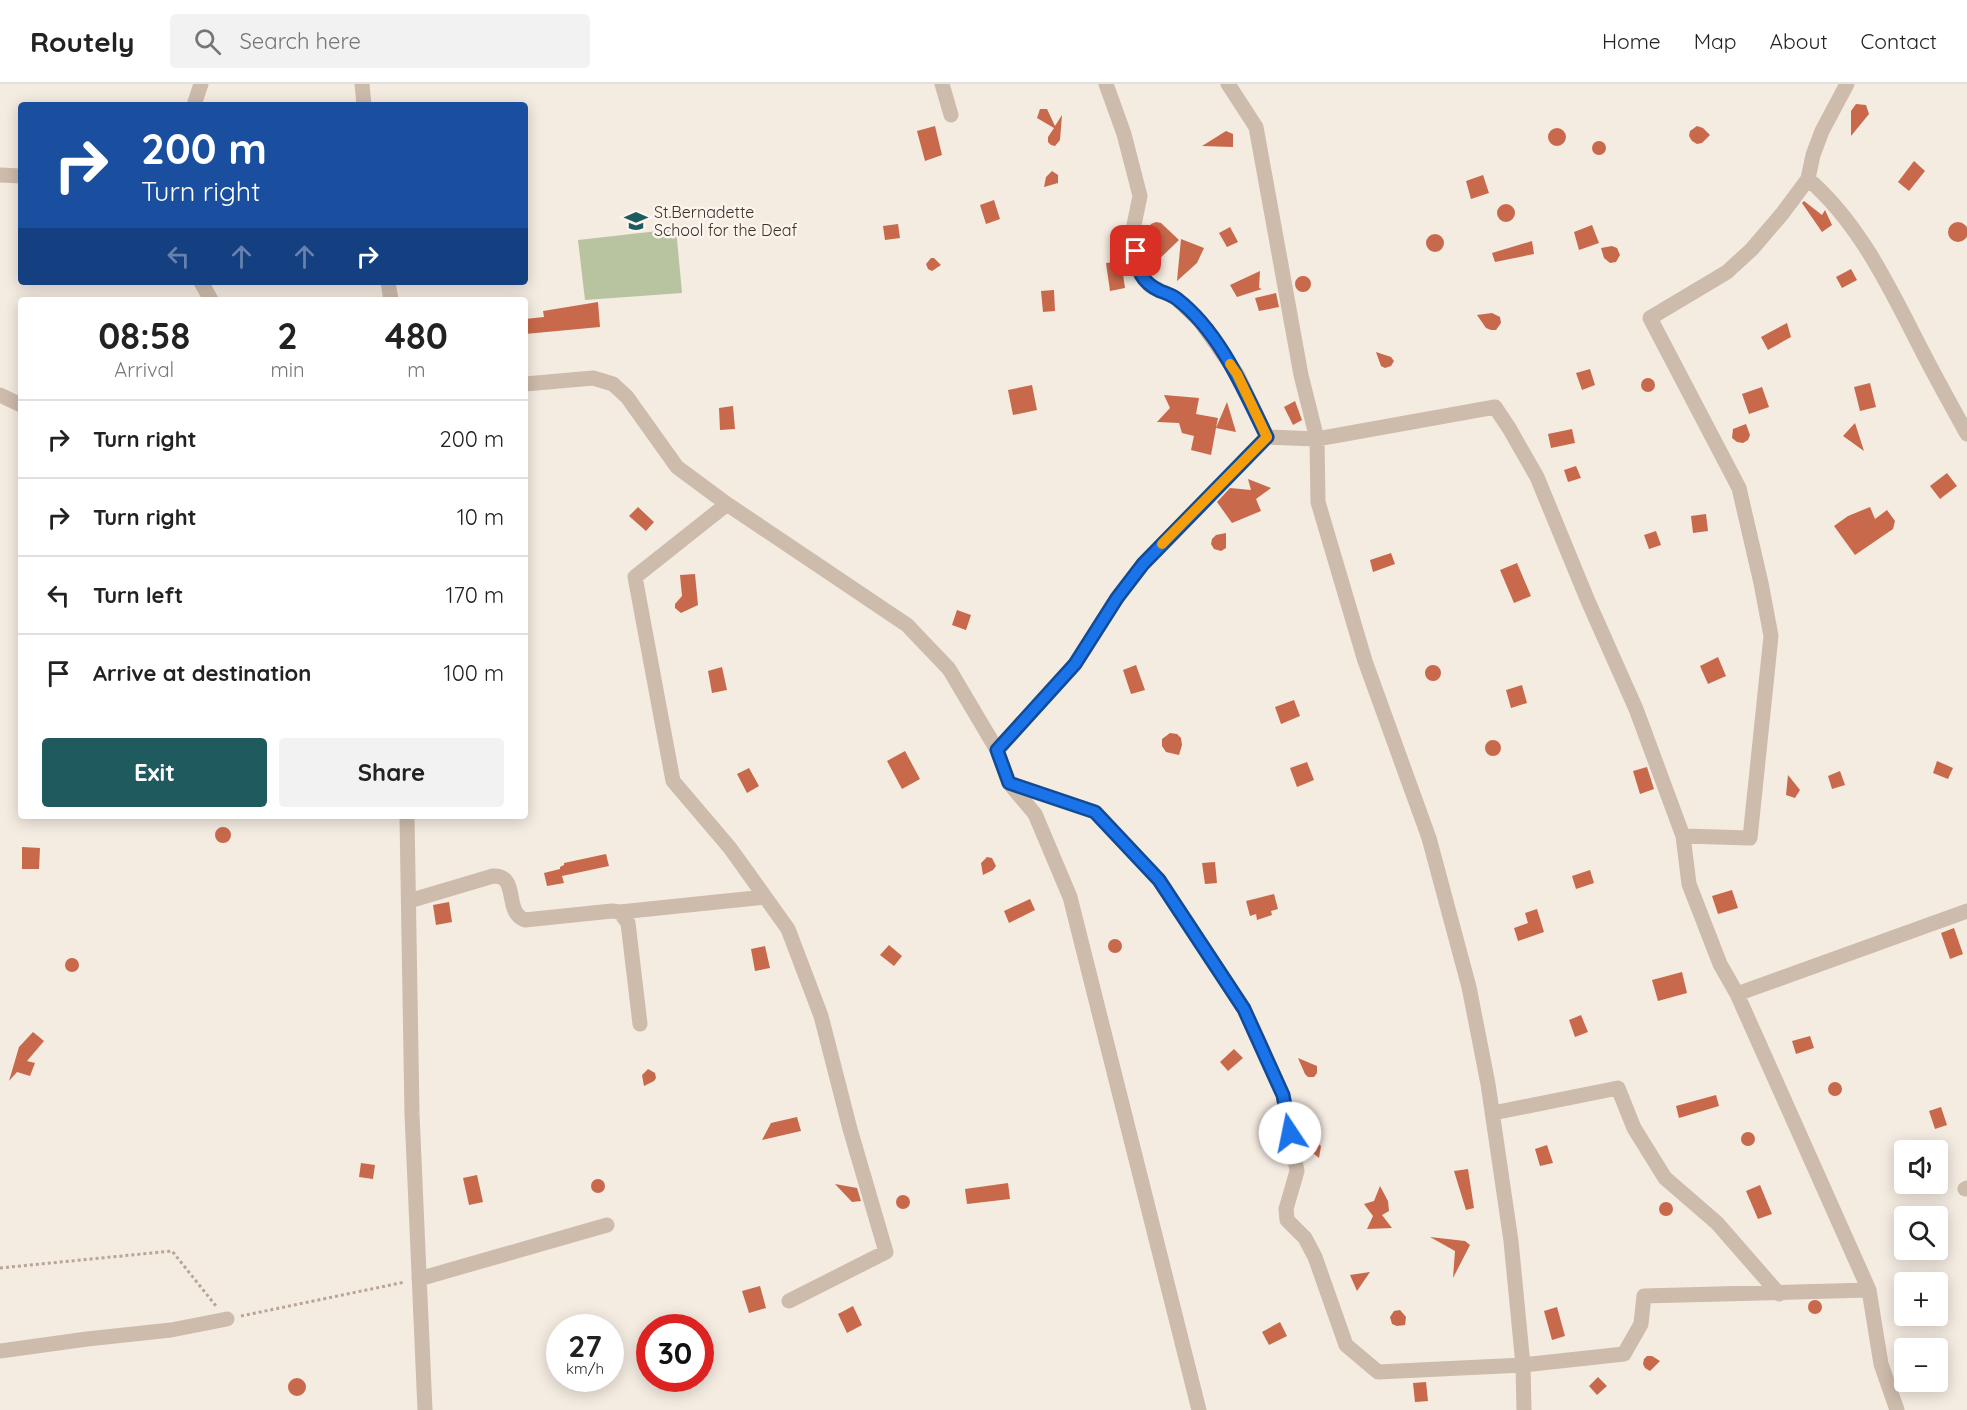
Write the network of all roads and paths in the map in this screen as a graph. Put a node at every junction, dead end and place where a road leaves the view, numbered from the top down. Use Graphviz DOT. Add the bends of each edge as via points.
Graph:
graph roads {
  1 [pos="201,84"];
  2 [pos="362,84"];
  3 [pos="942,84"];
  4 [pos="1106,84"];
  5 [pos="1228,84"];
  6 [pos="1847,84"];
  7 [pos="195,102"];
  8 [pos="364,102"];
  9 [pos="951,116"];
  10 [pos="0,175"];
  11 [pos="18,176"];
  12 [pos="1808,179"];
  13 [pos="528,384"];
  14 [pos="0,395"];
  15 [pos="18,404"];
  16 [pos="1967,434"];
  17 [pos="1267,437"];
  18 [pos="1317,439"];
  19 [pos="728,504"];
  20 [pos="997,750"];
  21 [pos="1009,783"];
  22 [pos="407,819"];
  23 [pos="1683,836"];
  24 [pos="765,897"];
  25 [pos="409,901"];
  26 [pos="1967,911"];
  27 [pos="620,912"];
  28 [pos="1737,994"];
  29 [pos="640,1024"];
  30 [pos="1493,1113"];
  31 [pos="607,1225"];
  32 [pos="0,1268"];
  33 [pos="419,1279"];
  34 [pos="1869,1290"];
  35 [pos="1779,1294"];
  36 [pos="789,1301"];
  37 [pos="227,1319"];
  38 [pos="0,1351"];
  39 [pos="1522,1365"];
  40 [pos="425,1410"];
  41 [pos="1199,1410"];
  42 [pos="1524,1410"];
  43 [pos="1897,1410"];
  1 -- 7 [label="street"];
  2 -- 8 [label="street"];
  3 -- 9 [label="street"];
  4 -- 17 [label="street" via="1140,196 1133,230 1139,273 1150,286 1176,298 1200,321 1237,374"];
  5 -- 18 [label="street" via="1256,127 1301,375"];
  6 -- 12 [label="street" via="1822,131"];
  10 -- 11 [label="street"];
  12 -- 16 [label="street" via="1827,195 1878,265"];
  12 -- 23 [label="street" via="1752,249 1727,272 1650,318 1739,488 1771,636 1750,838"];
  13 -- 19 [label="street" via="593,378 613,384 627,397 677,467"];
  14 -- 15 [label="street"];
  17 -- 18 [label="street"];
  17 -- 20 [label="street" via="1143,564 1075,664"];
  18 -- 23 [label="street" via="1495,407 1537,477 1636,709"];
  18 -- 30 [label="street" via="1318,501 1365,661 1429,838 1469,987"];
  19 -- 20 [label="street" via="907,625 949,669"];
  19 -- 24 [label="street" via="636,577 673,781 730,848"];
  20 -- 21 [label="street"];
  21 -- 39 [label="street" via="1095,812 1159,880 1244,1009 1283,1095 1297,1171 1286,1209 1287,1220 1305,1238 1315,1257 1346,1345 1378,1372"];
  21 -- 41 [label="street" via="1035,814 1070,897"];
  22 -- 25 [label="street"];
  23 -- 28 [label="street" via="1689,884 1720,964"];
  24 -- 27 [label="street"];
  24 -- 36 [label="street" via="788,929 820,1017 886,1252"];
  25 -- 27 [label="street" via="501,875 509,883 518,918"];
  25 -- 33 [label="street" via="411,1114"];
  26 -- 28 [label="street"];
  27 -- 29 [label="street" via="628,923"];
  28 -- 34 [label="street"];
  30 -- 35 [label="street" via="1618,1088 1634,1128 1665,1178 1717,1223"];
  30 -- 39 [label="street" via="1511,1241"];
  31 -- 33 [label="street"];
  32 -- 37 [label="path" via="172,1251"];
  33 -- 37 [label="path"];
  33 -- 40 [label="street"];
  34 -- 35 [label="street"];
  34 -- 43 [label="street" via="1881,1364"];
  35 -- 39 [label="street" via="1644,1296 1641,1324 1624,1354"];
  37 -- 38 [label="street" via="171,1330"];
  39 -- 42 [label="street"];
}
